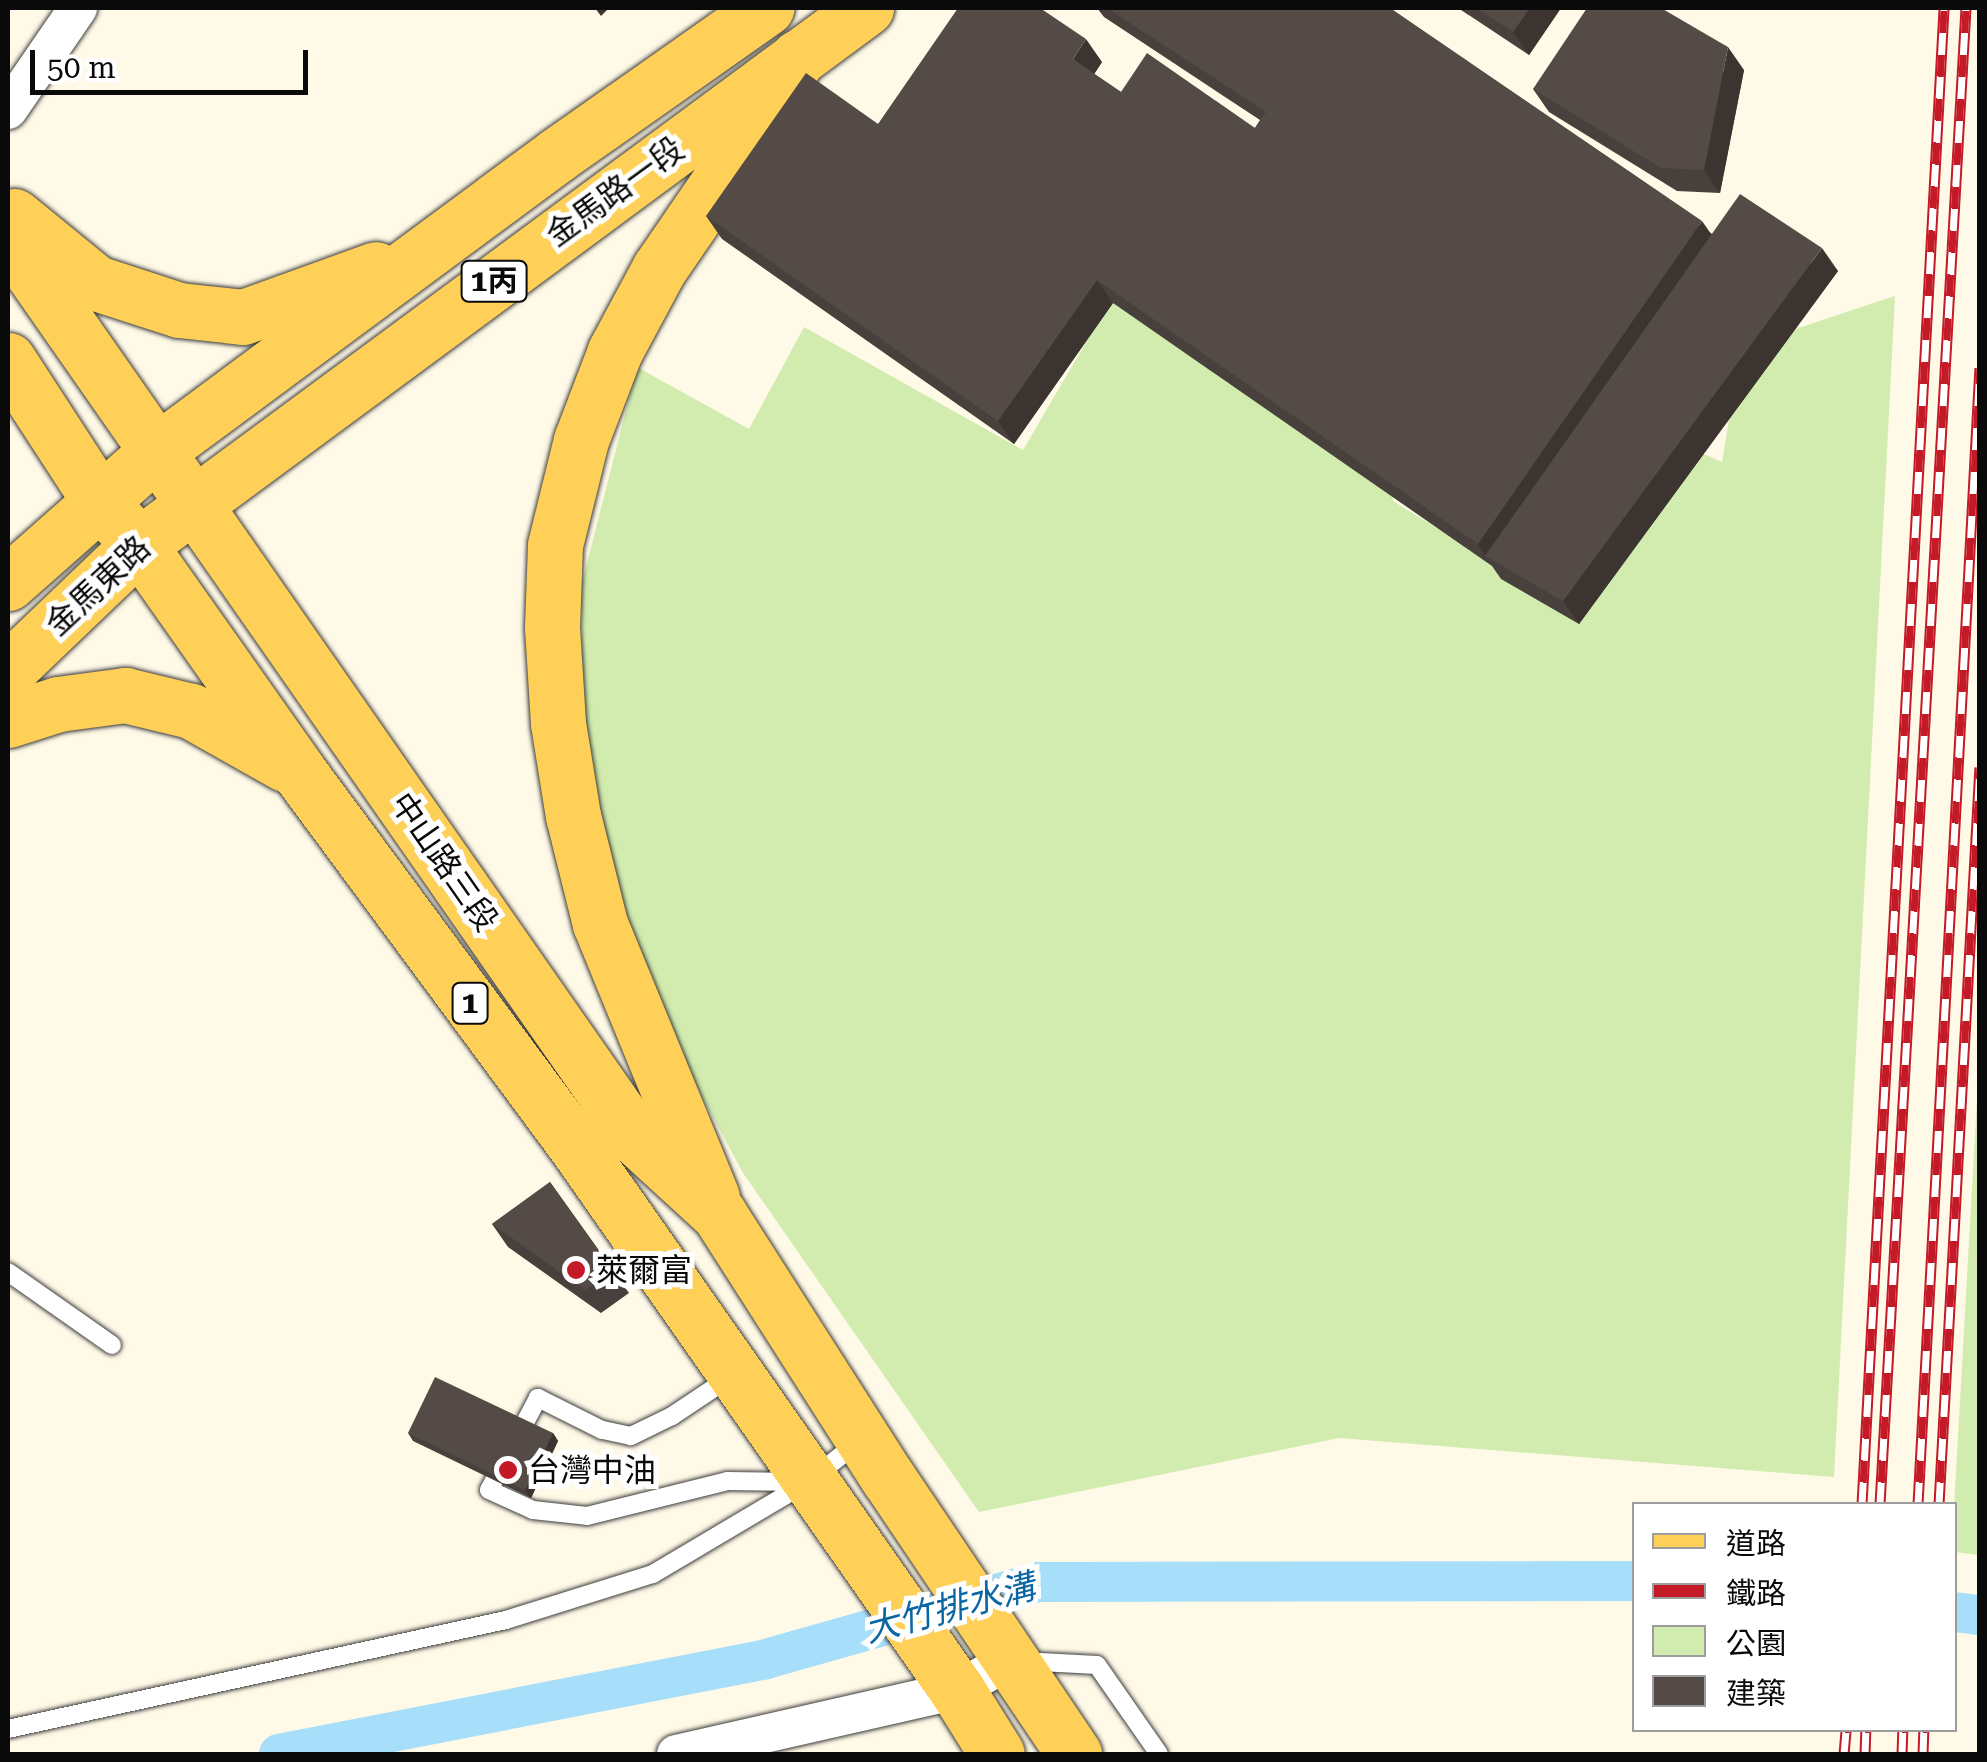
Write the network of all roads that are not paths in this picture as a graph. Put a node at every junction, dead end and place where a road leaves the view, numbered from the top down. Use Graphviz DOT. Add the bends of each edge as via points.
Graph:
graph roads {
  1 [pos="78,8"];
  2 [pos="766,8"];
  3 [pos="866,8"];
  4 [pos="798,57"];
  5 [pos="8,110"];
  6 [pos="8,211"];
  7 [pos="8,238"];
  8 [pos="444,242"];
  9 [pos="8,360"];
  10 [pos="157,451"];
  11 [pos="99,500"];
  12 [pos="191,506"];
  13 [pos="139,545"];
  14 [pos="8,583"];
  15 [pos="8,670"];
  16 [pos="8,720"];
  17 [pos="299,772"];
  18 [pos="719,1214"];
  19 [pos="8,1272"];
  20 [pos="112,1346"];
  21 [pos="733,1375"];
  22 [pos="875,1458"];
  23 [pos="819,1499"];
  24 [pos="1005,1653"];
  25 [pos="965,1710"];
  26 [pos="8,1729"];
  27 [pos="676,1754"];
  28 [pos="1074,1754"];
  29 [pos="1159,1754"];
  1 -- 5 [label="street"];
  2 -- 8 [label="main road, 金馬路一段 / 1丙"];
  3 -- 4 [label="main road, 1丙"];
  4 -- 12 [label="main road, 金馬路一段 / 1丙"];
  4 -- 18 [label="main road, 1" via="659,270 615,351 581,440 555,545 557,704 573,816 600,924"];
  6 -- 8 [label="main road" via="96,284 179,310 243,317"];
  7 -- 10 [label="main road, 中山路三段 / 1"];
  8 -- 10 [label="main road, 金馬路一段 / 1丙"];
  9 -- 11 [label="main road, 中山路三段 / 1"];
  10 -- 11 [label="main road, 金馬東路 / 1丙"];
  10 -- 12 [label="main road, 中山路三段 / 1"];
  11 -- 13 [label="main road, 中山路三段 / 1"];
  11 -- 14 [label="main road, 金馬東路 / 1丙"];
  12 -- 13 [label="main road, 金馬東路 / 1丙"];
  12 -- 18 [label="main road, 中山路三段 / 1" via="636,1138"];
  13 -- 15 [label="main road, 金馬東路 / 1丙"];
  13 -- 17 [label="main road, 中山路三段 / 1"];
  16 -- 17 [label="main road" via="58,704 125,695 191,711"];
  17 -- 21 [label="main road, 中山路三段 / 1" via="580,1152"];
  18 -- 22 [label="main road, 中山路三段 / 1"];
  19 -- 20 [label="lane"];
  21 -- 23 [label="main road, 中山路三段 / 1"];
  21 -- 23 [label="lane" via="631,1436 602,1430 538,1398 489,1490 533,1510 586,1516 728,1482"];
  22 -- 23 [label="lane"];
  22 -- 24 [label="main road, 1"];
  23 -- 25 [label="main road, 1"];
  23 -- 26 [label="lane" via="653,1574 506,1620"];
  24 -- 25 [label="street"];
  24 -- 28 [label="main road, 1"];
  24 -- 29 [label="lane" via="1098,1665"];
  25 -- 27 [label="street"];
}
